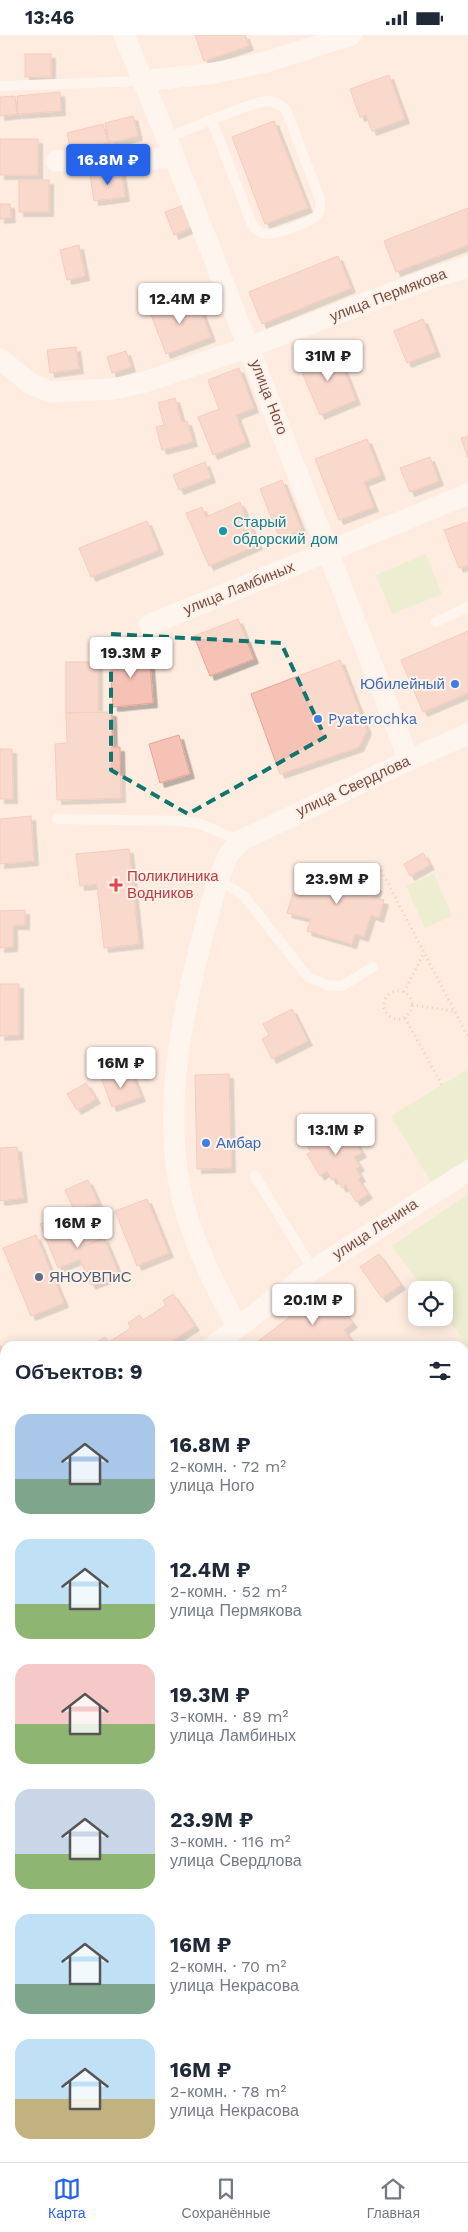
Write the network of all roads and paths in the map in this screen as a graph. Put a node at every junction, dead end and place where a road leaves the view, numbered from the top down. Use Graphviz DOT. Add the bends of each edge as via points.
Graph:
graph roads {
  1 [pos="124,35"];
  2 [pos="351,35"];
  3 [pos="316,40"];
  4 [pos="144,81"];
  5 [pos="0,86"];
  6 [pos="212,121"];
  7 [pos="170,147"];
  8 [pos="56,161"];
  9 [pos="468,267"];
  10 [pos="249,347"];
  11 [pos="0,359"];
  12 [pos="468,494"];
  13 [pos="329,551"];
  14 [pos="468,607"];
  15 [pos="436,622"];
  16 [pos="149,625"];
  17 [pos="468,734"];
  18 [pos="409,760"];
  19 [pos="57,819"];
  20 [pos="240,841"];
  21 [pos="379,866"];
  22 [pos="218,879"];
  23 [pos="424,953"];
  24 [pos="373,967"];
  25 [pos="404,992"];
  26 [pos="412,1005"];
  27 [pos="454,1011"];
  28 [pos="405,1018"];
  29 [pos="468,1037"];
  30 [pos="442,1085"];
  31 [pos="468,1171"];
  32 [pos="255,1176"];
  33 [pos="313,1270"];
  34 [pos="237,1327"];
  35 [pos="219,1341"];
  1 -- 4 [label="street, улица Ного"];
  2 -- 3 [label="street"];
  3 -- 4 [label="street" via="266,62 214,73"];
  4 -- 5 [label="lane"];
  4 -- 7 [label="street, улица Ного"];
  6 -- 6 [label="lane" via="262,102 272,101 286,110 320,199 317,216 272,234 257,231"];
  6 -- 7 [label="lane"];
  7 -- 8 [label="street" via="138,162"];
  7 -- 10 [label="street, улица Ного"];
  9 -- 10 [label="street, улица Пермякова"];
  10 -- 11 [label="street, улица Пермякова" via="145,382 83,391 51,392 31,384"];
  10 -- 13 [label="street, улица Ного"];
  12 -- 13 [label="street, улица Ламбиных"];
  13 -- 16 [label="street, улица Ламбиных"];
  13 -- 18 [label="street, улица Ного"];
  14 -- 15 [label="lane"];
  17 -- 18 [label="street, улица Свердлова"];
  18 -- 20 [label="street, улица Свердлова"];
  19 -- 20 [label="lane" via="182,821 209,826"];
  20 -- 22 [label="street" via="228,855"];
  21 -- 23 [label="path"];
  22 -- 24 [label="lane" via="244,897 308,977 328,985 342,986"];
  22 -- 34 [label="street" via="180,1042 175,1074 174,1132 179,1180 188,1218 214,1283"];
  23 -- 25 [label="path"];
  23 -- 27 [label="path"];
  25 -- 26 [label="path"];
  25 -- 28 [label="path" via="392,992 384,1006 394,1019"];
  26 -- 27 [label="path"];
  26 -- 28 [label="path"];
  27 -- 29 [label="path"];
  28 -- 30 [label="path"];
  31 -- 33 [label="street, улица Ленина"];
  32 -- 33 [label="lane"];
  33 -- 34 [label="street, улица Ленина"];
  34 -- 35 [label="street, улица Ленина"];
}
